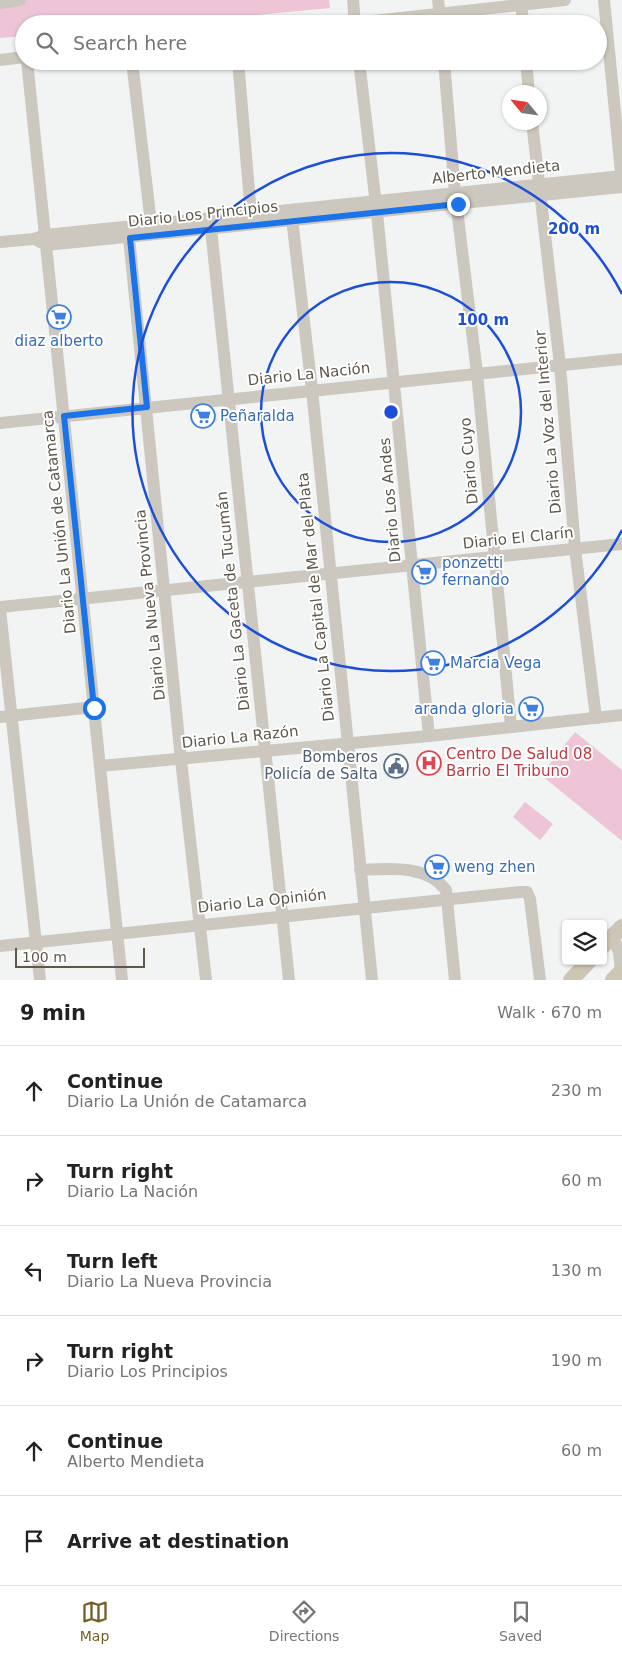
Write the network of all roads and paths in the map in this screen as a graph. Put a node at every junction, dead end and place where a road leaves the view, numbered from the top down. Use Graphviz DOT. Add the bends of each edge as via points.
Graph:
graph roads {
  1 [pos="20,0"];
  2 [pos="353,0"];
  3 [pos="438,0"];
  4 [pos="565,0"];
  5 [pos="604,0"];
  6 [pos="521,2"];
  7 [pos="0,3"];
  8 [pos="352,15"];
  9 [pos="440,15"];
  10 [pos="455,15"];
  11 [pos="522,15"];
  12 [pos="605,15"];
  13 [pos="607,30"];
  14 [pos="15,59"];
  15 [pos="0,60"];
  16 [pos="28,70"];
  17 [pos="133,70"];
  18 [pos="239,70"];
  19 [pos="360,70"];
  20 [pos="445,70"];
  21 [pos="527,70"];
  22 [pos="528,85"];
  23 [pos="533,130"];
  24 [pos="622,181"];
  25 [pos="539,190"];
  26 [pos="456,198"];
  27 [pos="376,207"];
  28 [pos="252,214"];
  29 [pos="291,216"];
  30 [pos="210,224"];
  31 [pos="151,230"];
  32 [pos="129,232"];
  33 [pos="42,240"];
  34 [pos="0,242"];
  35 [pos="622,359"];
  36 [pos="560,365"];
  37 [pos="477,373"];
  38 [pos="395,382"];
  39 [pos="312,390"];
  40 [pos="229,400"];
  41 [pos="147,407"];
  42 [pos="64,416"];
  43 [pos="0,423"];
  44 [pos="622,544"];
  45 [pos="575,548"];
  46 [pos="494,556"];
  47 [pos="412,564"];
  48 [pos="330,574"];
  49 [pos="246,582"];
  50 [pos="166,591"];
  51 [pos="84,598"];
  52 [pos="0,608"];
  53 [pos="94,708"];
  54 [pos="622,715"];
  55 [pos="13,716"];
  56 [pos="0,717"];
  57 [pos="596,718"];
  58 [pos="511,727"];
  59 [pos="429,736"];
  60 [pos="347,743"];
  61 [pos="265,750"];
  62 [pos="181,760"];
  63 [pos="100,766"];
  64 [pos="360,870"];
  65 [pos="447,900"];
  66 [pos="364,907"];
  67 [pos="282,915"];
  68 [pos="199,924"];
  69 [pos="117,932"];
  70 [pos="613,937"];
  71 [pos="36,942"];
  72 [pos="0,946"];
  73 [pos="585,965"];
  74 [pos="620,976"];
  75 [pos="40,980"];
  76 [pos="122,980"];
  77 [pos="206,980"];
  78 [pos="289,980"];
  79 [pos="372,980"];
  80 [pos="455,980"];
  81 [pos="540,980"];
  82 [pos="571,980"];
  1 -- 7 [label="street"];
  2 -- 8 [label="street"];
  3 -- 9 [label="street"];
  4 -- 6 [label="street"];
  5 -- 12 [label="street"];
  6 -- 10 [label="street"];
  6 -- 11 [label="street"];
  13 -- 24 [label="street"];
  14 -- 15 [label="street"];
  16 -- 33 [label="street, Diario La Unión de Catamarca"];
  17 -- 31 [label="street"];
  18 -- 28 [label="street"];
  19 -- 27 [label="street, Diario Los Andes"];
  20 -- 26 [label="street, Diario Cuyo"];
  21 -- 22 [label="street"];
  23 -- 25 [label="street, Diario La Voz del Interior"];
  24 -- 25 [label="street, Alberto Mendieta"];
  25 -- 26 [label="street, Alberto Mendieta"];
  25 -- 36 [label="street, Diario La Voz del Interior"];
  26 -- 27 [label="street, Alberto Mendieta"];
  26 -- 37 [label="street, Diario Cuyo"];
  27 -- 29 [label="street, Diario Los Principios"];
  27 -- 38 [label="street, Diario Los Andes"];
  28 -- 29 [label="street, Diario Los Principios"];
  28 -- 30 [label="street, Diario Los Principios"];
  29 -- 30 [label="street, Diario Los Principios"];
  29 -- 39 [label="street, Diario La Capital de Mar del Plata"];
  30 -- 31 [label="street, Diario Los Principios"];
  30 -- 40 [label="street, Diario La Gaceta de Tucumán"];
  31 -- 32 [label="street, Diario Los Principios"];
  32 -- 33 [label="street, Diario Los Principios"];
  32 -- 41 [label="street, Diario La Nueva Provincia"];
  33 -- 34 [label="street, Diario Los Principios"];
  33 -- 42 [label="street, Diario La Unión de Catamarca"];
  35 -- 36 [label="street, Diario La Nación"];
  36 -- 37 [label="street, Diario La Nación"];
  36 -- 45 [label="street, Diario La Voz del Interior"];
  37 -- 38 [label="street, Diario La Nación"];
  37 -- 46 [label="street, Diario Cuyo"];
  38 -- 39 [label="street, Diario La Nación"];
  38 -- 47 [label="street, Diario Los Andes"];
  39 -- 40 [label="street, Diario La Nación"];
  39 -- 48 [label="street, Diario La Capital de Mar del Plata"];
  40 -- 41 [label="street, Diario La Nación"];
  40 -- 49 [label="street, Diario La Gaceta de Tucumán"];
  41 -- 42 [label="street, Diario La Nación"];
  41 -- 50 [label="street, Diario La Nueva Provincia"];
  42 -- 43 [label="street, Diario La Nación"];
  42 -- 51 [label="street, Diario La Unión de Catamarca"];
  44 -- 45 [label="street, Diario El Clarín"];
  45 -- 46 [label="street, Diario El Clarín"];
  45 -- 57 [label="street, Diario La Voz del Interior"];
  46 -- 47 [label="street, Diario El Clarín"];
  46 -- 58 [label="street, Diario Cuyo"];
  47 -- 48 [label="street, Diario El Clarín"];
  47 -- 59 [label="street, Diario Los Andes"];
  48 -- 49 [label="street, Diario El Clarín"];
  48 -- 60 [label="street, Diario La Capital de Mar del Plata"];
  49 -- 50 [label="street, Diario El Clarín"];
  49 -- 61 [label="street, Diario La Gaceta de Tucumán"];
  50 -- 51 [label="street, Diario El Clarín"];
  50 -- 62 [label="street, Diario La Nueva Provincia"];
  51 -- 52 [label="street, Diario El Clarín"];
  51 -- 53 [label="street, Diario La Unión de Catamarca"];
  52 -- 55 [label="street"];
  53 -- 55 [label="street"];
  53 -- 63 [label="street, Diario La Unión de Catamarca"];
  54 -- 57 [label="street, Diario La Razón"];
  55 -- 56 [label="street"];
  55 -- 71 [label="street"];
  57 -- 58 [label="street, Diario La Razón"];
  58 -- 59 [label="street, Diario La Razón"];
  59 -- 60 [label="street, Diario La Razón"];
  60 -- 61 [label="street, Diario La Razón"];
  60 -- 64 [label="street, Diario La Capital de Mar del Plata"];
  61 -- 62 [label="street, Diario La Razón"];
  61 -- 67 [label="street, Diario La Gaceta de Tucumán"];
  62 -- 63 [label="street, Diario La Razón"];
  62 -- 68 [label="street, Diario La Nueva Provincia"];
  63 -- 69 [label="street, Diario La Unión de Catamarca"];
  64 -- 65 [label="street" via="396,869 421,873 441,883"];
  64 -- 66 [label="street, Diario La Capital de Mar del Plata"];
  65 -- 66 [label="street, Diario La Opinión"];
  65 -- 80 [label="street"];
  65 -- 81 [label="street, Diario La Opinión" via="526,892 530,899"];
  66 -- 67 [label="street, Diario La Opinión"];
  66 -- 79 [label="street, Diario La Capital de Mar del Plata"];
  67 -- 68 [label="street, Diario La Opinión"];
  67 -- 78 [label="street, Diario La Gaceta de Tucumán"];
  68 -- 69 [label="street, Diario La Opinión"];
  68 -- 77 [label="street, Diario La Nueva Provincia"];
  69 -- 71 [label="street, Diario La Opinión"];
  69 -- 76 [label="street, Diario La Unión de Catamarca"];
  70 -- 74 [label="street" via="619,953"];
  71 -- 72 [label="street, Diario La Opinión"];
  71 -- 75 [label="street"];
  73 -- 82 [label="main road"];
}
